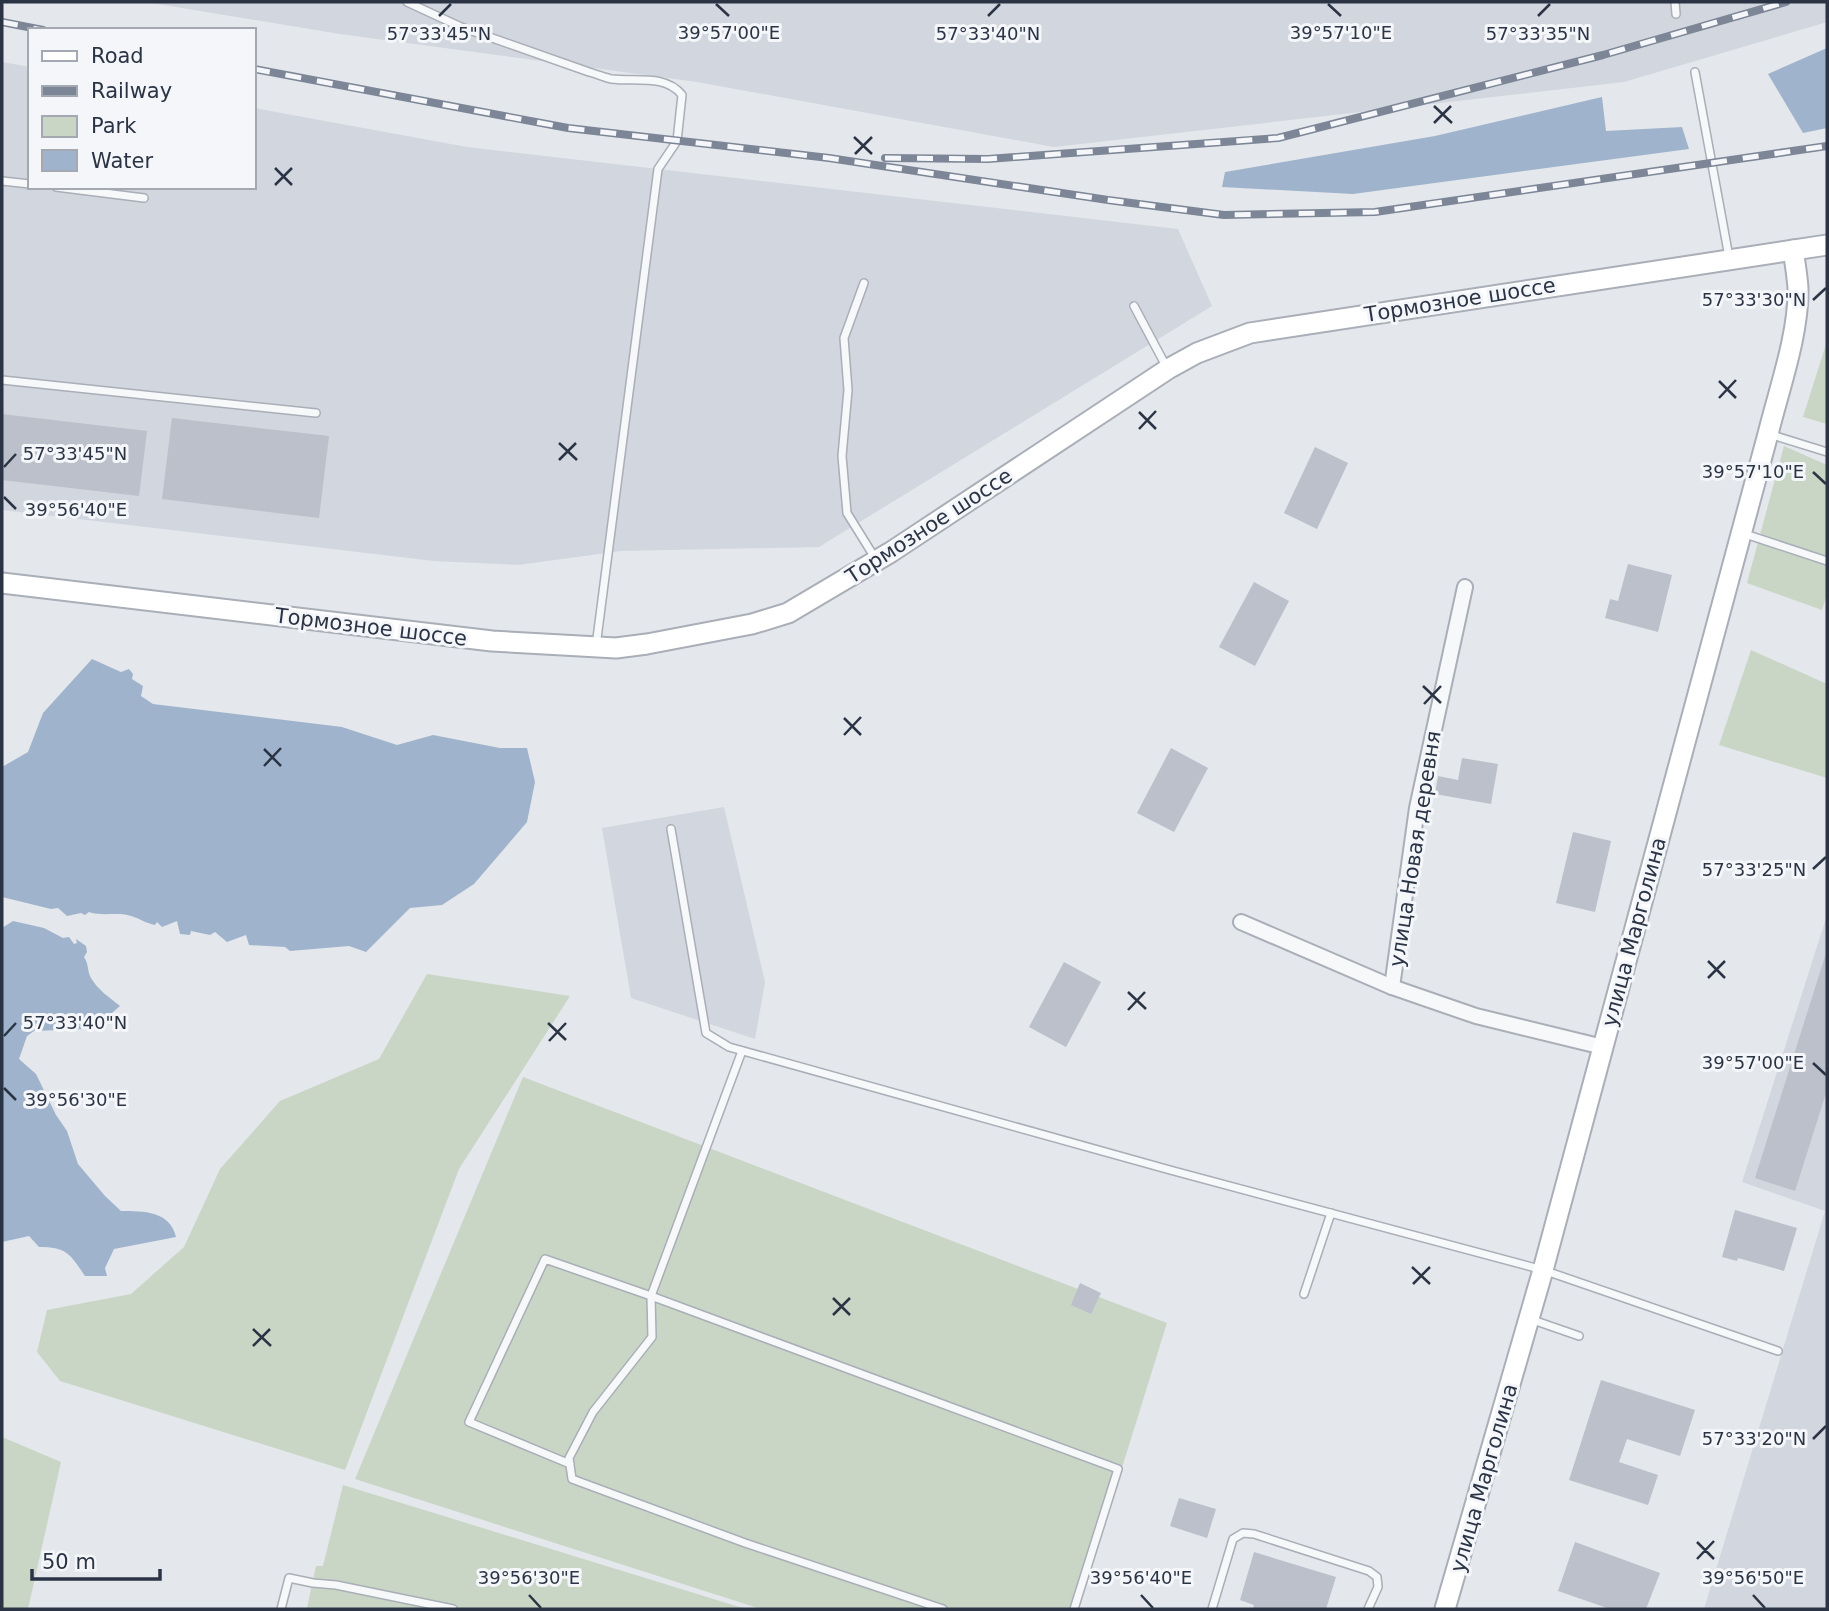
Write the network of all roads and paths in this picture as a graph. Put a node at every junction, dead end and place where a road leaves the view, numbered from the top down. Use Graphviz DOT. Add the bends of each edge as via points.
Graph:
graph roads {
  1 [pos="407,2"];
  2 [pos="1675,2"];
  3 [pos="1676,14"];
  4 [pos="1696,72"];
  5 [pos="2,181"];
  6 [pos="28,184"];
  7 [pos="72,189"];
  8 [pos="144,198"];
  9 [pos="1827,245"];
  10 [pos="1793,250"];
  11 [pos="1730,259"];
  12 [pos="864,283"];
  13 [pos="1134,306"];
  14 [pos="1168,369"];
  15 [pos="2,380"];
  16 [pos="316,413"];
  17 [pos="1768,434"];
  18 [pos="1827,452"];
  19 [pos="1741,533"];
  20 [pos="877,561"];
  21 [pos="1827,561"];
  22 [pos="2,583"];
  23 [pos="1465,587"];
  24 [pos="596,647"];
  25 [pos="671,829"];
  26 [pos="1241,922"];
  27 [pos="1392,987"];
  28 [pos="1603,1047"];
  29 [pos="742,1051"];
  30 [pos="1331,1213"];
  31 [pos="1543,1270"];
  32 [pos="1304,1294"];
  33 [pos="651,1296"];
  34 [pos="1530,1319"];
  35 [pos="1579,1336"];
  36 [pos="1778,1351"];
  37 [pos="570,1464"];
  38 [pos="281,1609"];
  39 [pos="453,1609"];
  40 [pos="943,1609"];
  41 [pos="1074,1609"];
  42 [pos="1212,1609"];
  43 [pos="1368,1609"];
  44 [pos="1445,1609"];
  1 -- 24 [label="lane" via="461,27 576,67 610,78 666,82 682,95 677,141 658,169"];
  2 -- 3 [label="lane"];
  4 -- 11 [label="lane"];
  5 -- 6 [label="lane"];
  7 -- 8 [label="lane"];
  9 -- 10 [label="street, Тормозное шоссе"];
  10 -- 11 [label="street, Тормозное шоссе"];
  10 -- 17 [label="street, улица Марголина" via="1797,304"];
  11 -- 14 [label="street, Тормозное шоссе" via="1262,331"];
  12 -- 20 [label="lane" via="844,338 848,390 842,456 847,513"];
  13 -- 14 [label="lane"];
  14 -- 20 [label="street, Тормозное шоссе"];
  15 -- 16 [label="lane"];
  17 -- 18 [label="lane"];
  17 -- 19 [label="street, улица Марголина"];
  19 -- 21 [label="lane"];
  19 -- 28 [label="street, улица Марголина"];
  20 -- 24 [label="street, Тормозное шоссе" via="788,613 647,644"];
  22 -- 24 [label="street, Тормозное шоссе" via="492,641"];
  23 -- 27 [label="street, улица Новая деревня" via="1417,808"];
  25 -- 29 [label="lane" via="706,1033"];
  26 -- 27 [label="street"];
  27 -- 28 [label="street" via="1476,1016"];
  28 -- 31 [label="street, улица Марголина"];
  29 -- 30 [label="lane"];
  29 -- 33 [label="lane"];
  30 -- 31 [label="lane"];
  30 -- 32 [label="lane"];
  31 -- 34 [label="street, улица Марголина"];
  31 -- 36 [label="lane"];
  33 -- 37 [label="lane" via="652,1337 593,1412"];
  33 -- 37 [label="lane" via="545,1259 469,1422"];
  33 -- 41 [label="lane" via="1118,1469"];
  34 -- 35 [label="lane"];
  34 -- 44 [label="street, улица Марголина"];
  37 -- 40 [label="lane" via="572,1479"];
  38 -- 39 [label="lane" via="289,1578"];
  42 -- 43 [label="lane" via="1233,1539 1242,1533 1369,1572 1377,1577 1378,1587"];
}
